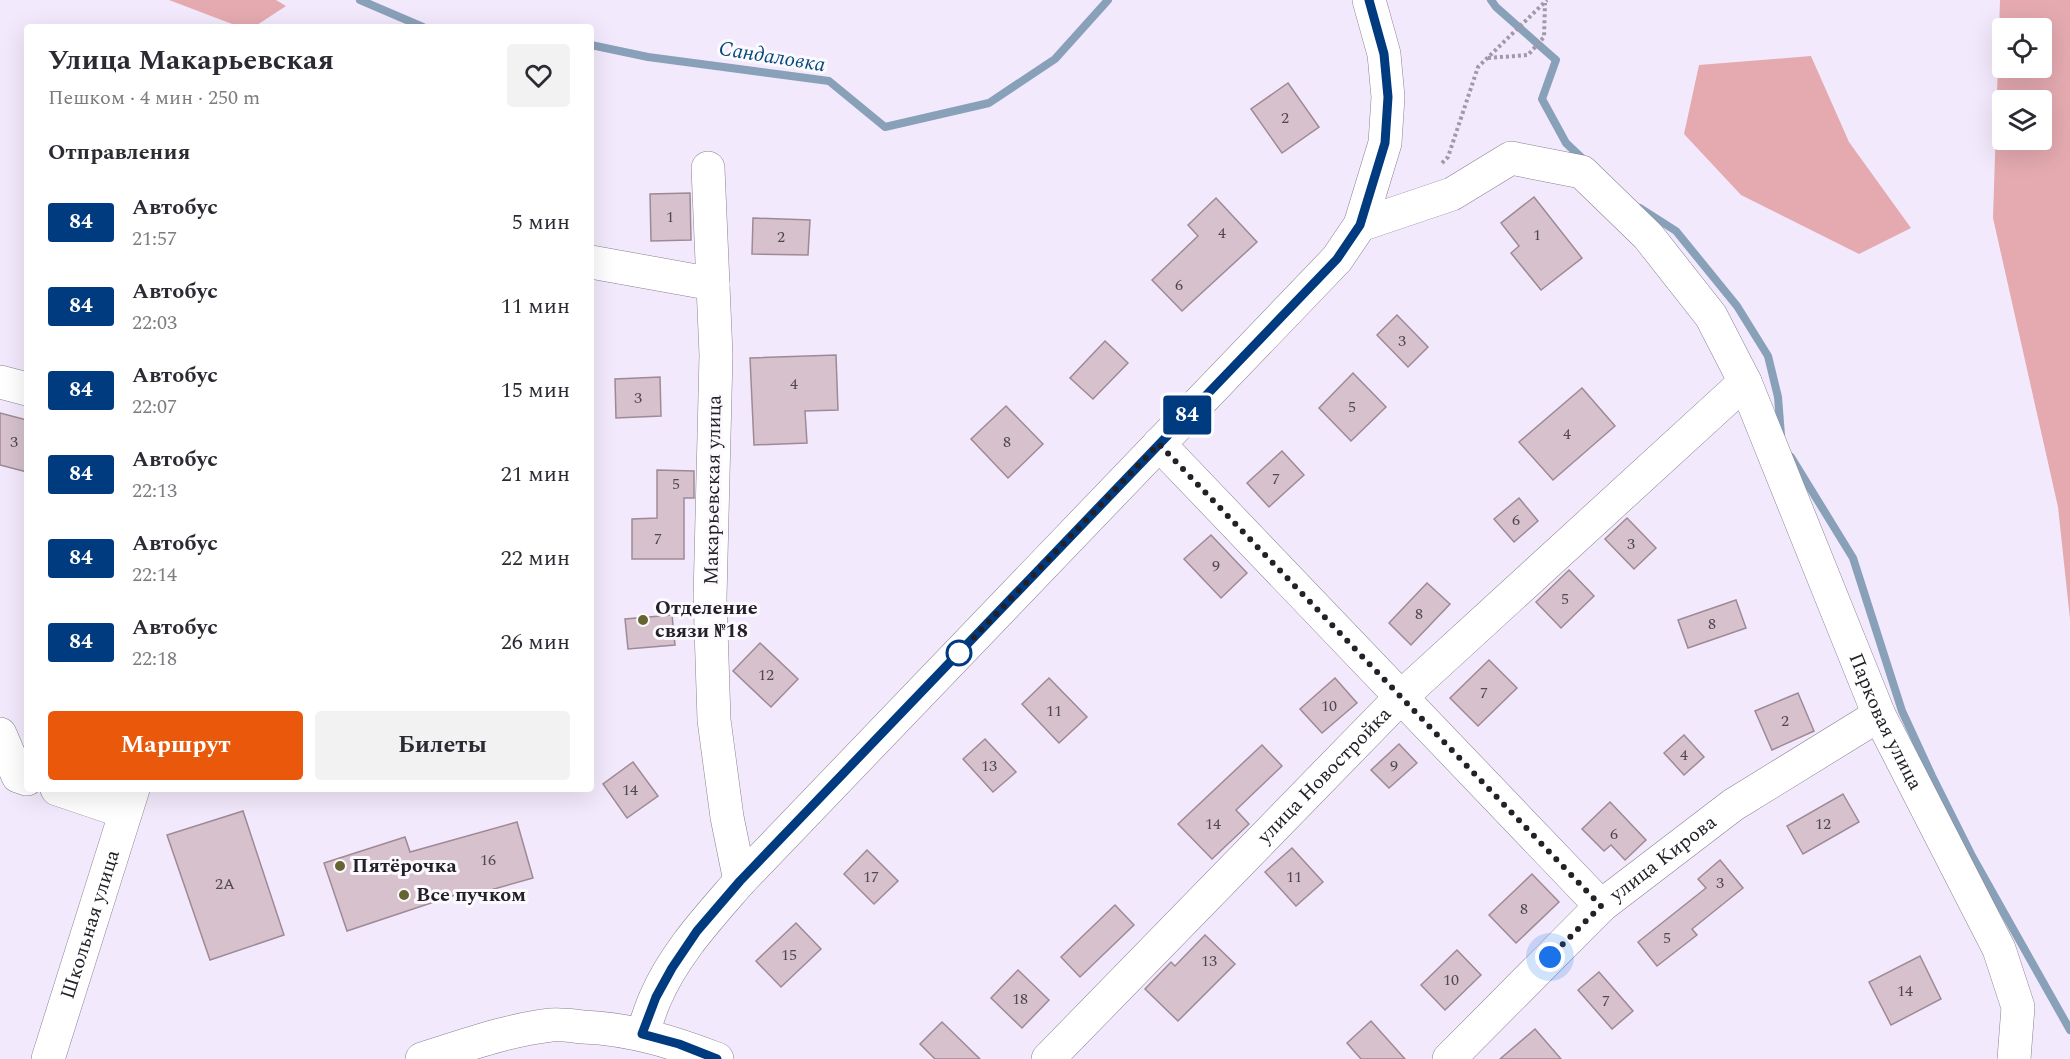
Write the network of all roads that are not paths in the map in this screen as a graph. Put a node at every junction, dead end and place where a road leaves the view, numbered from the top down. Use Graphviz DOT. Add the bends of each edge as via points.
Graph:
graph roads {
  1 [pos="1369,0"];
  2 [pos="708,168"];
  3 [pos="1360,225"];
  4 [pos="594,263"];
  5 [pos="713,284"];
  6 [pos="0,382"];
  7 [pos="1745,382"];
  8 [pos="24,388"];
  9 [pos="1159,444"];
  10 [pos="1401,697"];
  11 [pos="1879,715"];
  12 [pos="0,734"];
  13 [pos="15,774"];
  14 [pos="75,792"];
  15 [pos="129,801"];
  16 [pos="740,881"];
  17 [pos="1601,906"];
  18 [pos="642,1034"];
  19 [pos="48,1059"];
  20 [pos="422,1059"];
  21 [pos="717,1059"];
  22 [pos="1048,1059"];
  23 [pos="1449,1059"];
  24 [pos="2014,1059"];
  1 -- 3 [label="street" via="1384,54 1388,97 1385,143"];
  2 -- 5 [label="street, Макарьевская улица"];
  3 -- 7 [label="street, Парковая улица" via="1452,194 1511,158 1582,172 1648,236 1711,316"];
  3 -- 9 [label="street" via="1337,259"];
  4 -- 5 [label="street"];
  5 -- 16 [label="street, Макарьевская улица" via="716,355 710,598 714,720"];
  6 -- 8 [label="street"];
  7 -- 10 [label="street, улица Новостройка"];
  7 -- 11 [label="street, Парковая улица"];
  9 -- 10 [label="street"];
  9 -- 16 [label="street"];
  10 -- 17 [label="street"];
  10 -- 22 [label="street, улица Новостройка"];
  11 -- 17 [label="street, улица Кирова" via="1733,805"];
  11 -- 24 [label="street, Парковая улица" via="1999,949 2018,1007"];
  12 -- 13 [label="street"];
  14 -- 15 [label="street"];
  15 -- 19 [label="street, Школьная улица"];
  16 -- 18 [label="street" via="697,931 672,968"];
  17 -- 23 [label="street, улица Кирова"];
  18 -- 20 [label="street" via="552,1025"];
  18 -- 21 [label="street"];
}
